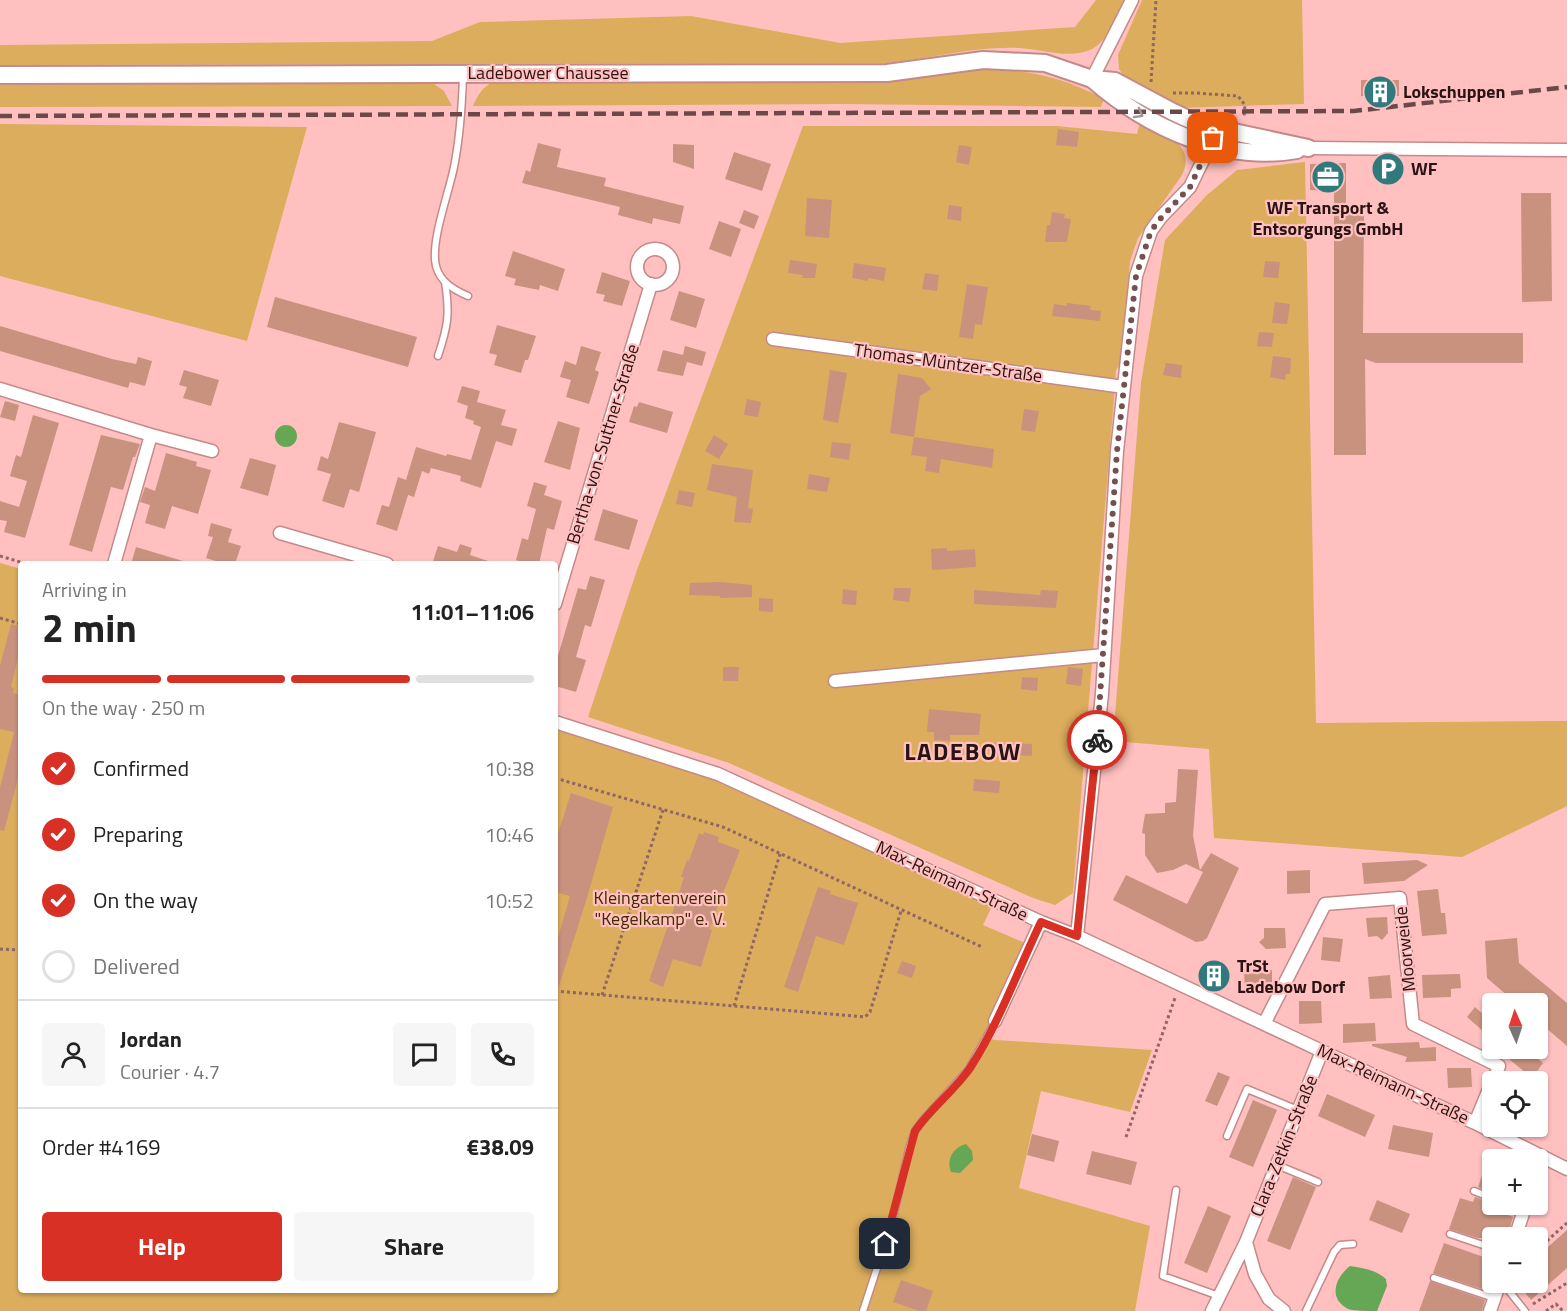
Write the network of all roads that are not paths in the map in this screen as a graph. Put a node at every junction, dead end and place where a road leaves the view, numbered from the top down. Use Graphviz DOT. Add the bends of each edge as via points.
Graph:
graph roads {
  1 [pos="1132,0"];
  2 [pos="464,72"];
  3 [pos="0,75"];
  4 [pos="1092,79"];
  5 [pos="1213,137"];
  6 [pos="1308,148"];
  7 [pos="1567,150"];
  8 [pos="445,282"];
  9 [pos="651,284"];
  10 [pos="468,296"];
  11 [pos="772,339"];
  12 [pos="438,356"];
  13 [pos="1124,387"];
  14 [pos="0,390"];
  15 [pos="151,435"];
  16 [pos="212,451"];
  17 [pos="280,533"];
  18 [pos="115,561"];
  19 [pos="377,561"];
  20 [pos="558,594"];
  21 [pos="1104,656"];
  22 [pos="835,681"];
  23 [pos="558,723"];
  24 [pos="1041,922"];
  25 [pos="1077,936"];
  26 [pos="995,1021"];
  27 [pos="1264,1024"];
  28 [pos="1322,1051"];
  29 [pos="1497,1071"];
  30 [pos="1482,1107"];
  31 [pos="1298,1110"];
  32 [pos="1475,1123"];
  33 [pos="1227,1136"];
  34 [pos="1527,1149"];
  35 [pos="1548,1160"];
  36 [pos="1276,1164"];
  37 [pos="1567,1169"];
  38 [pos="1318,1182"];
  39 [pos="1176,1190"];
  40 [pos="1474,1191"];
  41 [pos="1482,1194"];
  42 [pos="1450,1234"];
  43 [pos="1246,1242"];
  44 [pos="1353,1244"];
  45 [pos="1482,1245"];
  46 [pos="1434,1278"];
  47 [pos="1496,1293"];
  48 [pos="1510,1293"];
  49 [pos="1220,1296"];
  50 [pos="1494,1298"];
  51 [pos="1525,1310"];
  52 [pos="863,1311"];
  53 [pos="1212,1311"];
  54 [pos="1284,1311"];
  55 [pos="1306,1311"];
  56 [pos="1490,1311"];
  1 -- 4 [label="street"];
  2 -- 3 [label="street, Ladebower Chaussee"];
  2 -- 4 [label="street, Ladebower Chaussee" via="887,73 983,60 1045,63"];
  2 -- 8 [label="lane" via="454,167 434,253 436,268"];
  4 -- 5 [label="street, Ladebower Chaussee" via="1109,95 1166,128"];
  5 -- 6 [label="street" via="1241,135"];
  5 -- 6 [label="street" via="1256,153"];
  5 -- 13 [label="street" via="1190,187 1151,231 1136,276"];
  6 -- 7 [label="street"];
  8 -- 10 [label="lane"];
  8 -- 12 [label="lane" via="449,308"];
  9 -- 20 [label="street, Bertha-von-Suttner-Straße"];
  11 -- 13 [label="street, Thomas-Müntzer-Straße"];
  13 -- 21 [label="street"];
  14 -- 15 [label="street"];
  15 -- 16 [label="street"];
  15 -- 18 [label="street"];
  17 -- 19 [label="street"];
  21 -- 22 [label="street"];
  21 -- 25 [label="street"];
  23 -- 24 [label="street, Max-Reimann-Straße" via="718,774"];
  24 -- 25 [label="street, Max-Reimann-Straße"];
  24 -- 26 [label="street"];
  25 -- 27 [label="street, Max-Reimann-Straße"];
  26 -- 52 [label="lane" via="969,1069 915,1131 892,1222"];
  27 -- 28 [label="street, Max-Reimann-Straße"];
  27 -- 29 [label="street, Moorweide" via="1325,904 1400,898 1413,1024 1499,1066"];
  28 -- 31 [label="street, Clara-Zetkin-Straße"];
  28 -- 32 [label="street, Max-Reimann-Straße"];
  30 -- 32 [label="street, Moorweide"];
  31 -- 33 [label="lane" via="1247,1089"];
  31 -- 36 [label="street, Clara-Zetkin-Straße"];
  32 -- 34 [label="street, Max-Reimann-Straße"];
  35 -- 37 [label="street, Max-Reimann-Straße"];
  36 -- 38 [label="lane"];
  36 -- 43 [label="street, Clara-Zetkin-Straße"];
  39 -- 49 [label="lane" via="1163,1276"];
  40 -- 41 [label="lane"];
  42 -- 45 [label="lane"];
  43 -- 49 [label="street, Clara-Zetkin-Straße"];
  43 -- 54 [label="street" via="1264,1291"];
  44 -- 55 [label="lane" via="1340,1245 1334,1252"];
  46 -- 50 [label="lane"];
  47 -- 50 [label="street"];
  48 -- 51 [label="lane"];
  49 -- 53 [label="street, Clara-Zetkin-Straße"];
  50 -- 56 [label="street"];
}
